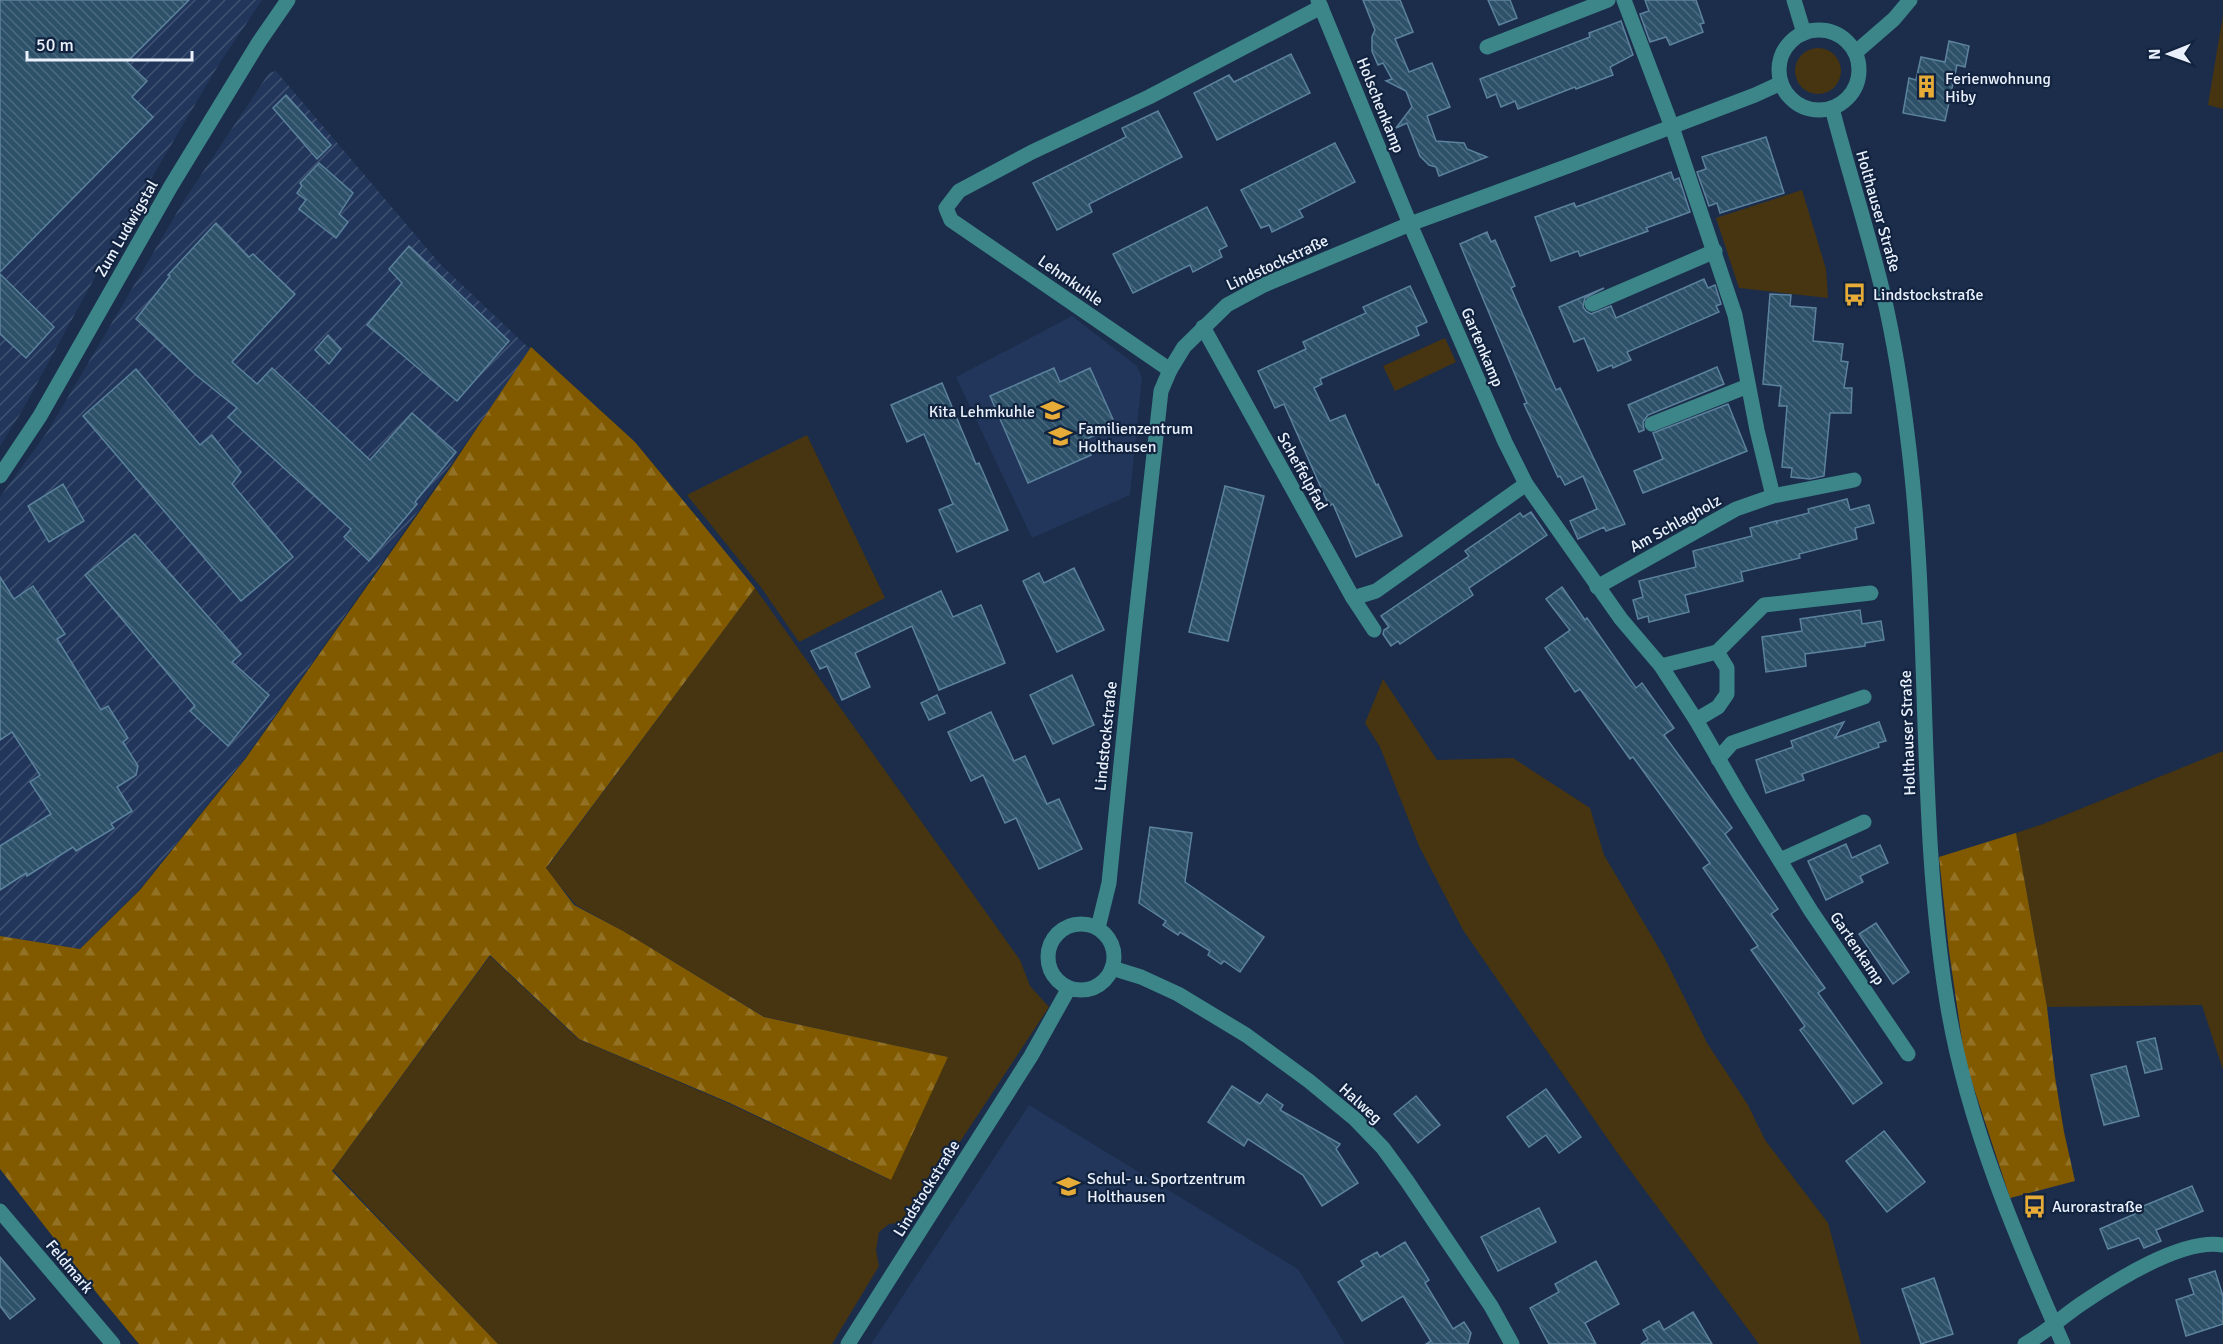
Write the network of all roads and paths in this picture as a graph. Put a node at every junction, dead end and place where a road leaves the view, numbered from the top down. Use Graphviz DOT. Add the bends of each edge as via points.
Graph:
graph roads {
  1 [pos="288,0"];
  2 [pos="1608,0"];
  3 [pos="1624,0"];
  4 [pos="1794,0"];
  5 [pos="1910,0"];
  6 [pos="1320,3"];
  7 [pos="1804,33"];
  8 [pos="1487,46"];
  9 [pos="1856,52"];
  10 [pos="1781,83"];
  11 [pos="1832,108"];
  12 [pos="1672,127"];
  13 [pos="1410,224"];
  14 [pos="1715,251"];
  15 [pos="1592,304"];
  16 [pos="1203,327"];
  17 [pos="1170,370"];
  18 [pos="1748,386"];
  19 [pos="1652,424"];
  20 [pos="0,476"];
  21 [pos="1854,480"];
  22 [pos="1526,484"];
  23 [pos="1773,496"];
  24 [pos="1597,587"];
  25 [pos="1871,593"];
  26 [pos="1353,598"];
  27 [pos="1374,630"];
  28 [pos="1717,652"];
  29 [pos="1661,666"];
  30 [pos="1864,697"];
  31 [pos="1696,720"];
  32 [pos="1718,759"];
  33 [pos="1864,822"];
  34 [pos="1780,860"];
  35 [pos="1098,927"];
  36 [pos="1112,968"];
  37 [pos="1069,987"];
  38 [pos="1908,1054"];
  39 [pos="0,1211"];
  40 [pos="2223,1245"];
  41 [pos="2055,1324"];
  42 [pos="113,1344"];
  43 [pos="848,1344"];
  44 [pos="1512,1344"];
  45 [pos="2025,1344"];
  46 [pos="2063,1344"];
  1 -- 20 [label="street, Zum Ludwigstal" via="171,186 40,416"];
  2 -- 8 [label="street"];
  3 -- 12 [label="street"];
  4 -- 7 [label="street"];
  5 -- 9 [label="street"];
  6 -- 13 [label="street, Holschenkamp"];
  6 -- 17 [label="street, Lehmkuhle" via="1149,97 959,191 946,208 951,219"];
  7 -- 9 [label="street" via="1834,32"];
  7 -- 10 [label="street" via="1783,53"];
  9 -- 11 [label="street" via="1860,75 1857,86 1842,104"];
  10 -- 11 [label="street" via="1801,106 1811,110"];
  10 -- 12 [label="street, Lindstockstraße"];
  11 -- 41 [label="street, Holthauser Straße" via="1884,296 1906,429 1920,579 1930,854 1947,1005 1959,1064 1989,1162"];
  12 -- 13 [label="street, Lindstockstraße"];
  12 -- 14 [label="street"];
  13 -- 16 [label="street, Lindstockstraße" via="1264,285 1227,305"];
  13 -- 22 [label="street, Gartenkamp"];
  14 -- 15 [label="street"];
  14 -- 18 [label="street" via="1735,315"];
  16 -- 17 [label="street, Lindstockstraße"];
  16 -- 26 [label="street, Scheffelpfad"];
  17 -- 35 [label="street, Lindstockstraße" via="1161,391 1109,883"];
  18 -- 19 [label="street"];
  18 -- 23 [label="street"];
  21 -- 23 [label="street, Am Schlagholz"];
  22 -- 24 [label="street, Gartenkamp"];
  22 -- 26 [label="street" via="1376,591"];
  23 -- 24 [label="street, Am Schlagholz" via="1736,509"];
  24 -- 29 [label="street, Gartenkamp"];
  25 -- 28 [label="street" via="1764,605"];
  26 -- 27 [label="street, Scheffelpfad"];
  28 -- 29 [label="street"];
  28 -- 31 [label="street" via="1727,668 1727,694 1718,707"];
  29 -- 31 [label="street, Gartenkamp"];
  30 -- 32 [label="street" via="1732,743"];
  31 -- 32 [label="street, Gartenkamp"];
  32 -- 34 [label="street, Gartenkamp"];
  33 -- 34 [label="street"];
  34 -- 38 [label="street, Gartenkamp"];
  35 -- 36 [label="street" via="1110,939"];
  35 -- 37 [label="street" via="1080,923 1066,927 1050,944 1048,956 1053,974"];
  36 -- 37 [label="street" via="1106,979 1090,989"];
  36 -- 44 [label="street, Halweg" via="1178,994 1246,1035 1355,1119 1407,1181"];
  37 -- 43 [label="street, Lindstockstraße" via="1031,1056"];
  39 -- 42 [label="street, Feldmark"];
  40 -- 41 [label="street" via="2195,1245 2170,1253 2081,1304"];
  41 -- 45 [label="street"];
  41 -- 46 [label="street, Holthauser Straße"];
}
